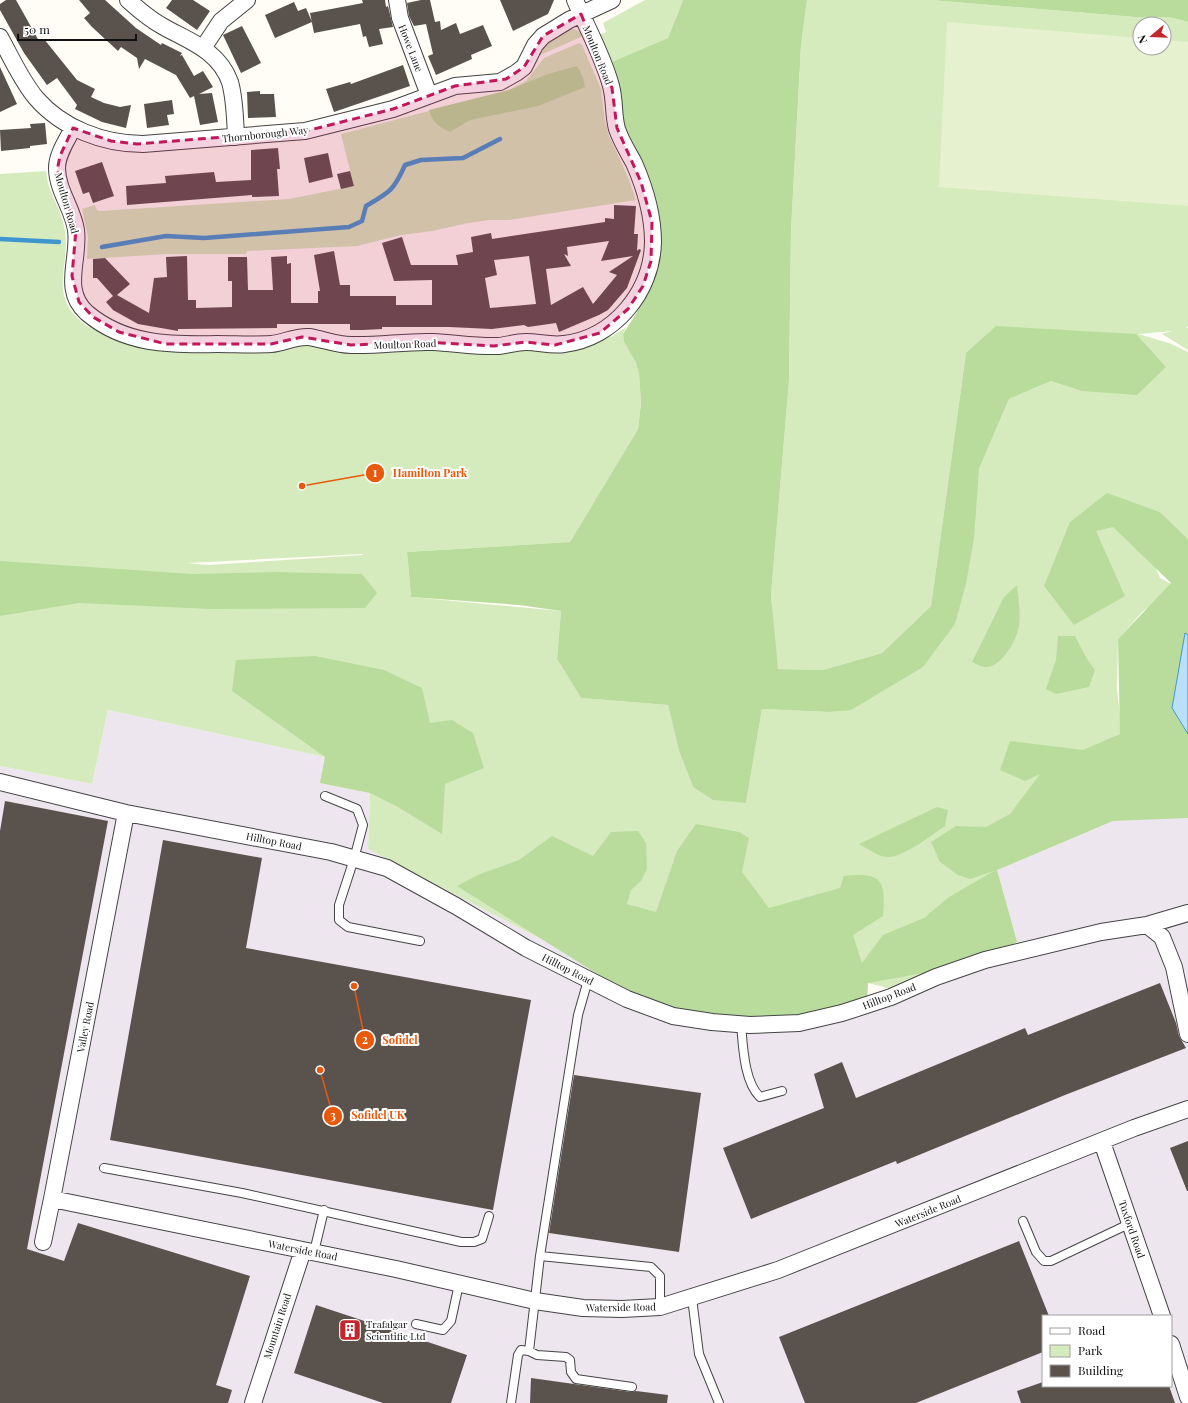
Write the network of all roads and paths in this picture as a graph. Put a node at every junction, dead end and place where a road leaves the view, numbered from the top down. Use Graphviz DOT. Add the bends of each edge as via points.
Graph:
graph roads {
  1 [pos="128,0"];
  2 [pos="247,0"];
  3 [pos="397,0"];
  4 [pos="612,0"];
  5 [pos="578,7"];
  6 [pos="0,37"];
  7 [pos="203,48"];
  8 [pos="429,96"];
  9 [pos="73,128"];
  10 [pos="236,137"];
  11 [pos="0,782"];
  12 [pos="326,796"];
  13 [pos="126,813"];
  14 [pos="354,859"];
  15 [pos="1188,913"];
  16 [pos="1147,925"];
  17 [pos="420,940"];
  18 [pos="588,980"];
  19 [pos="741,1024"];
  20 [pos="1188,1034"];
  21 [pos="782,1091"];
  22 [pos="1188,1109"];
  23 [pos="1102,1142"];
  24 [pos="104,1168"];
  25 [pos="52,1199"];
  26 [pos="324,1210"];
  27 [pos="489,1216"];
  28 [pos="1023,1221"];
  29 [pos="1131,1223"];
  30 [pos="43,1242"];
  31 [pos="309,1251"];
  32 [pos="540,1256"];
  33 [pos="459,1284"];
  34 [pos="692,1298"];
  35 [pos="535,1301"];
  36 [pos="660,1307"];
  37 [pos="1162,1315"];
  38 [pos="416,1324"];
  39 [pos="1172,1347"];
  40 [pos="529,1351"];
  41 [pos="632,1386"];
  42 [pos="1188,1397"];
  43 [pos="253,1403"];
  44 [pos="511,1403"];
  45 [pos="718,1403"];
  1 -- 7 [label="street" via="155,21"];
  2 -- 7 [label="street" via="221,21"];
  3 -- 8 [label="street, Howe Lane" via="400,18"];
  4 -- 5 [label="street, Thornborough Way"];
  5 -- 8 [label="street, Thornborough Way" via="542,36 524,67 506,79 490,84 461,84"];
  5 -- 9 [label="street, Moulton Road" via="610,83 617,128 644,191 651,216 653,240 646,278 628,309 600,333 568,344 525,342 498,346 424,342 351,345 302,337 271,344 173,345 150,342 118,332 85,310 73,290 72,276 77,250 76,229 57,171 58,160"];
  6 -- 9 [label="street, Thornborough Way" via="36,97"];
  7 -- 10 [label="street" via="220,62 230,82"];
  8 -- 10 [label="street, Thornborough Way" via="386,112 310,130"];
  9 -- 10 [label="street, Thornborough Way" via="99,138 131,144"];
  11 -- 13 [label="street, Hilltop Road"];
  12 -- 14 [label="lane" via="357,810 363,825"];
  13 -- 14 [label="street, Hilltop Road" via="331,852"];
  13 -- 25 [label="street, Valley Road"];
  14 -- 17 [label="lane" via="340,905 339,920 348,927"];
  14 -- 18 [label="street, Hilltop Road" via="386,868 526,948"];
  15 -- 16 [label="street, Hilltop Road"];
  16 -- 19 [label="street, Hilltop Road" via="1101,932 985,960 936,977 891,997 842,1013 799,1023"];
  16 -- 20 [label="street" via="1162,937 1174,967"];
  18 -- 19 [label="street, Hilltop Road" via="627,999 673,1016"];
  18 -- 32 [label="lane" via="578,1015"];
  19 -- 21 [label="lane" via="744,1056 753,1091 760,1097"];
  22 -- 23 [label="street, Waterside Road"];
  23 -- 29 [label="street, Tuxford Road"];
  23 -- 34 [label="street, Waterside Road" via="828,1251"];
  24 -- 26 [label="lane"];
  25 -- 30 [label="street, Valley Road"];
  25 -- 31 [label="street, Waterside Road"];
  26 -- 27 [label="lane" via="461,1242 482,1239"];
  26 -- 31 [label="lane"];
  28 -- 29 [label="lane" via="1036,1252 1044,1261 1050,1261"];
  29 -- 37 [label="street, Tuxford Road"];
  31 -- 33 [label="street, Waterside Road"];
  31 -- 43 [label="street, Mountain Road"];
  32 -- 35 [label="lane"];
  32 -- 36 [label="lane" via="651,1267 660,1276"];
  33 -- 35 [label="street, Waterside Road"];
  33 -- 38 [label="lane" via="451,1321 443,1330"];
  34 -- 36 [label="street, Waterside Road"];
  34 -- 45 [label="lane" via="699,1354"];
  35 -- 36 [label="street, Waterside Road" via="583,1308 622,1310"];
  35 -- 40 [label="lane"];
  39 -- 42 [label="street"];
  40 -- 41 [label="lane" via="537,1355 566,1356 570,1360 571,1372 576,1379"];
  40 -- 44 [label="lane" via="521,1350 518,1355"];
}
